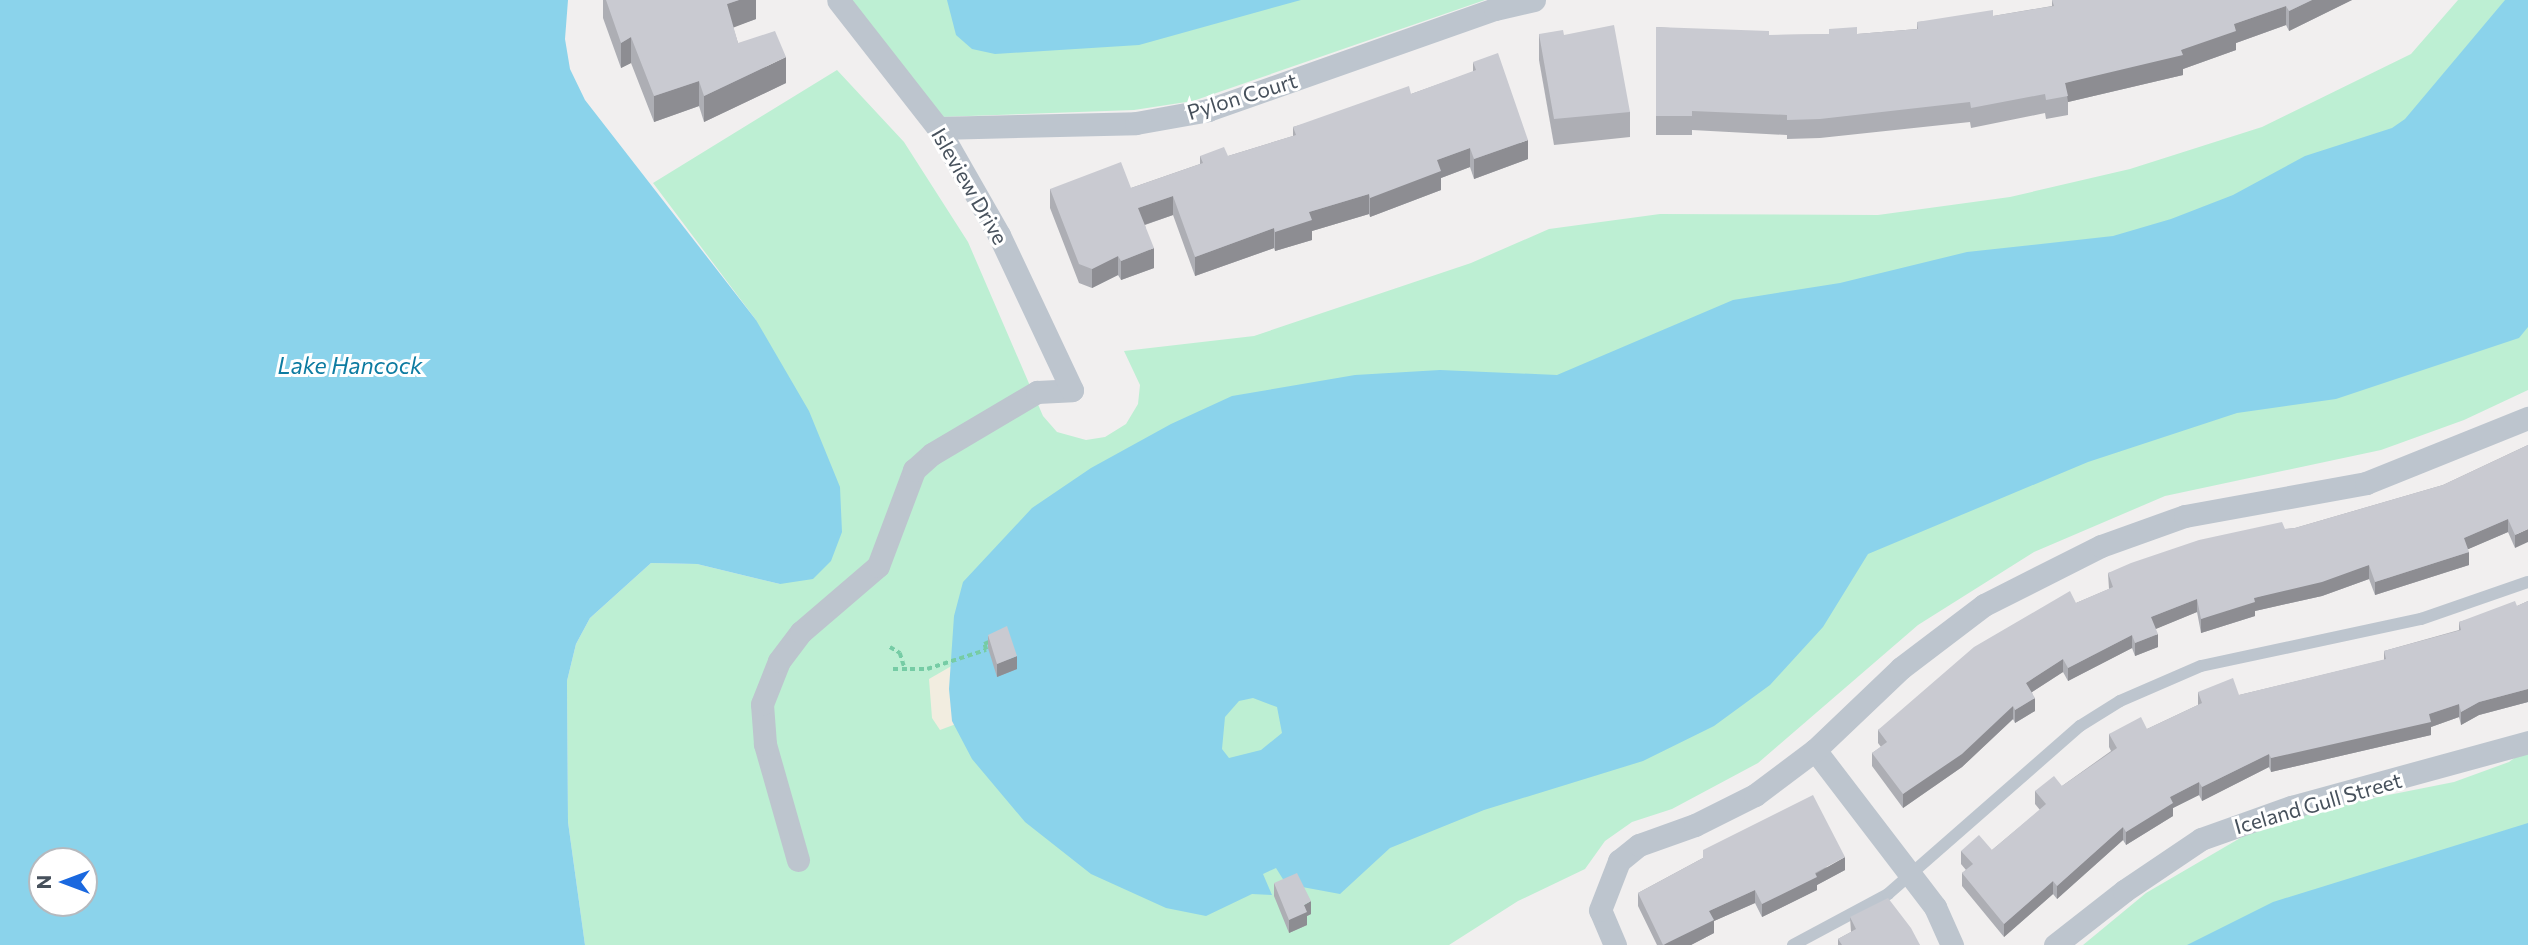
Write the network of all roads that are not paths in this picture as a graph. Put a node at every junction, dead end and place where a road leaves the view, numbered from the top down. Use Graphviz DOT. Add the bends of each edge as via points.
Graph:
graph roads {
  1 [pos="838,0"];
  2 [pos="1534,0"];
  3 [pos="938,128"];
  4 [pos="2528,418"];
  5 [pos="2528,582"];
  6 [pos="2528,742"];
  7 [pos="1815,751"];
  8 [pos="798,860"];
  9 [pos="1911,876"];
  10 [pos="1615,945"];
  11 [pos="1793,945"];
  12 [pos="1952,945"];
  13 [pos="2055,945"];
  1 -- 3 [label="street, Isleview Drive"];
  2 -- 3 [label="street, Pylon Court" via="1494,9 1208,110 1136,123"];
  3 -- 8 [label="street, Isleview Drive" via="999,234 1072,390 1037,392 932,454 914,470 878,566 801,632 779,661 762,704 763,718 775,786"];
  4 -- 7 [label="street" via="2366,483 2185,516 2101,547 1984,605 1901,668"];
  5 -- 9 [label="lane" via="2421,619 2201,666 2120,701 2080,726"];
  6 -- 13 [label="street, Iceland Gull Street" via="2291,807 2201,839"];
  7 -- 9 [label="street"];
  7 -- 10 [label="street" via="1755,795 1639,845 1619,861 1600,910"];
  9 -- 11 [label="lane" via="1888,894"];
  9 -- 12 [label="street" via="1935,907"];
}
